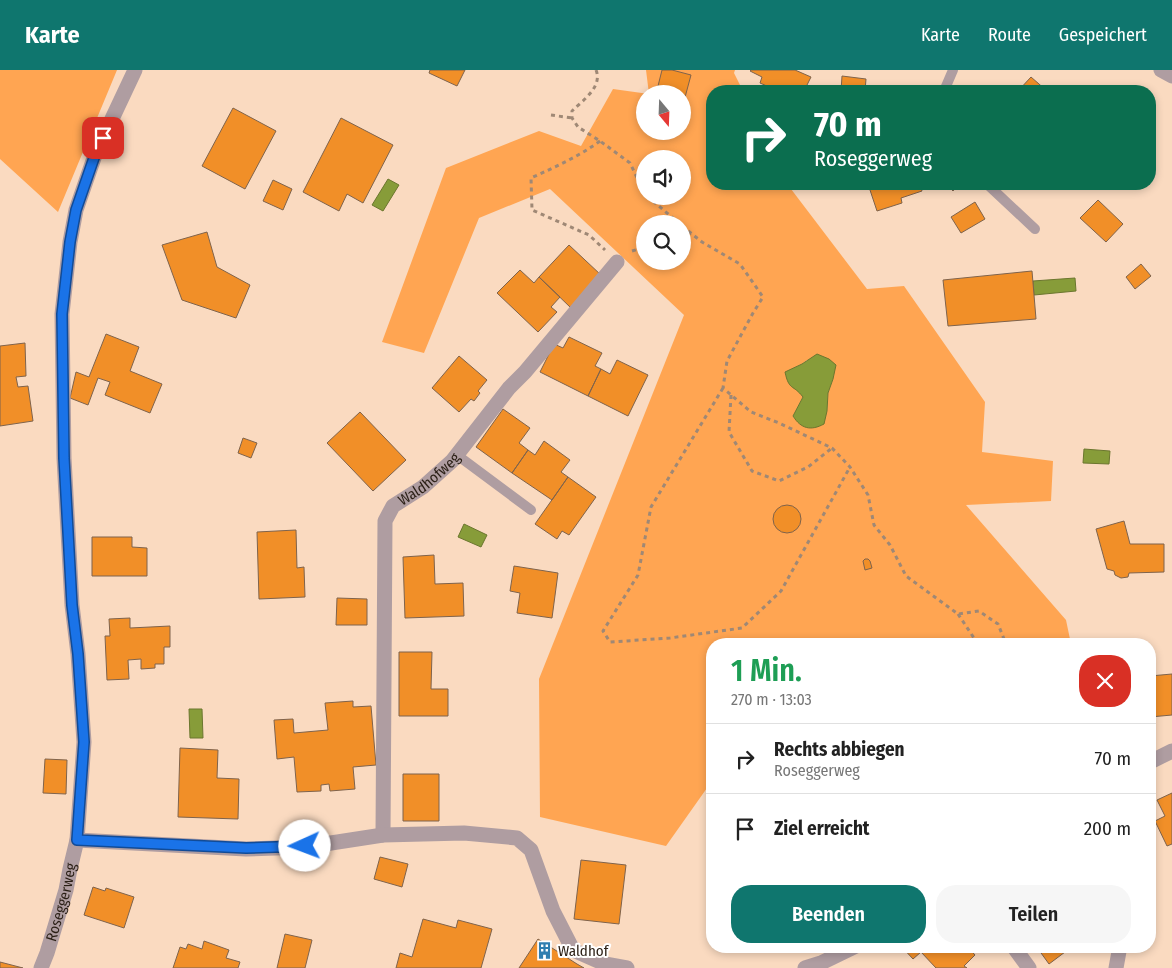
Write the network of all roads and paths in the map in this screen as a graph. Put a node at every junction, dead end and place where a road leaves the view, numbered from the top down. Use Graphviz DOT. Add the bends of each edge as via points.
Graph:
graph roads {
  1 [pos="135,70"];
  2 [pos="596,70"];
  3 [pos="954,70"];
  4 [pos="1161,70"];
  5 [pos="1172,76"];
  6 [pos="947,85"];
  7 [pos="551,115"];
  8 [pos="572,118"];
  9 [pos="600,141"];
  10 [pos="636,175"];
  11 [pos="993,190"];
  12 [pos="658,205"];
  13 [pos="669,215"];
  14 [pos="1035,229"];
  15 [pos="691,233"];
  16 [pos="616,262"];
  17 [pos="723,388"];
  18 [pos="731,395"];
  19 [pos="832,448"];
  20 [pos="457,455"];
  21 [pos="850,467"];
  22 [pos="531,510"];
  23 [pos="958,614"];
  24 [pos="974,638"];
  25 [pos="1004,638"];
  26 [pos="1172,751"];
  27 [pos="1156,759"];
  28 [pos="383,836"];
  29 [pos="77,840"];
  30 [pos="842,953"];
  31 [pos="1017,953"];
  32 [pos="1119,953"];
  33 [pos="41,968"];
  34 [pos="627,968"];
  35 [pos="805,968"];
  36 [pos="1029,968"];
  37 [pos="1116,968"];
  1 -- 29 [label="street, Roseggerweg" via="95,155 76,210 62,314 64,458 84,742"];
  2 -- 8 [label="path" via="595,88 572,111"];
  3 -- 6 [label="lane"];
  4 -- 5 [label="street"];
  7 -- 8 [label="path"];
  8 -- 9 [label="path" via="578,127"];
  9 -- 10 [label="path" via="630,163"];
  9 -- 16 [label="path" via="564,164 531,178 532,210 589,235"];
  11 -- 14 [label="lane"];
  12 -- 13 [label="path"];
  15 -- 17 [label="path" via="740,264 763,297 727,361"];
  16 -- 20 [label="street, Waldhofweg"];
  17 -- 18 [label="path"];
  17 -- 21 [label="path" via="651,507 638,575 603,631 610,642 742,628 781,591"];
  18 -- 19 [label="path" via="750,412"];
  18 -- 19 [label="path" via="730,432 752,471 779,481 808,467"];
  19 -- 21 [label="path"];
  20 -- 22 [label="lane"];
  20 -- 28 [label="street, Waldhofweg" via="423,487 393,506 385,521"];
  21 -- 23 [label="path" via="868,495 874,526 890,546 906,576"];
  23 -- 24 [label="path"];
  23 -- 25 [label="path" via="979,610 998,624"];
  26 -- 27 [label="street"];
  28 -- 29 [label="street" via="305,846 246,848"];
  28 -- 34 [label="street" via="464,833 517,838 531,850 573,950 605,964"];
  29 -- 33 [label="street, Roseggerweg" via="66,890"];
  30 -- 35 [label="street"];
  31 -- 36 [label="street"];
  32 -- 37 [label="street"];
}
